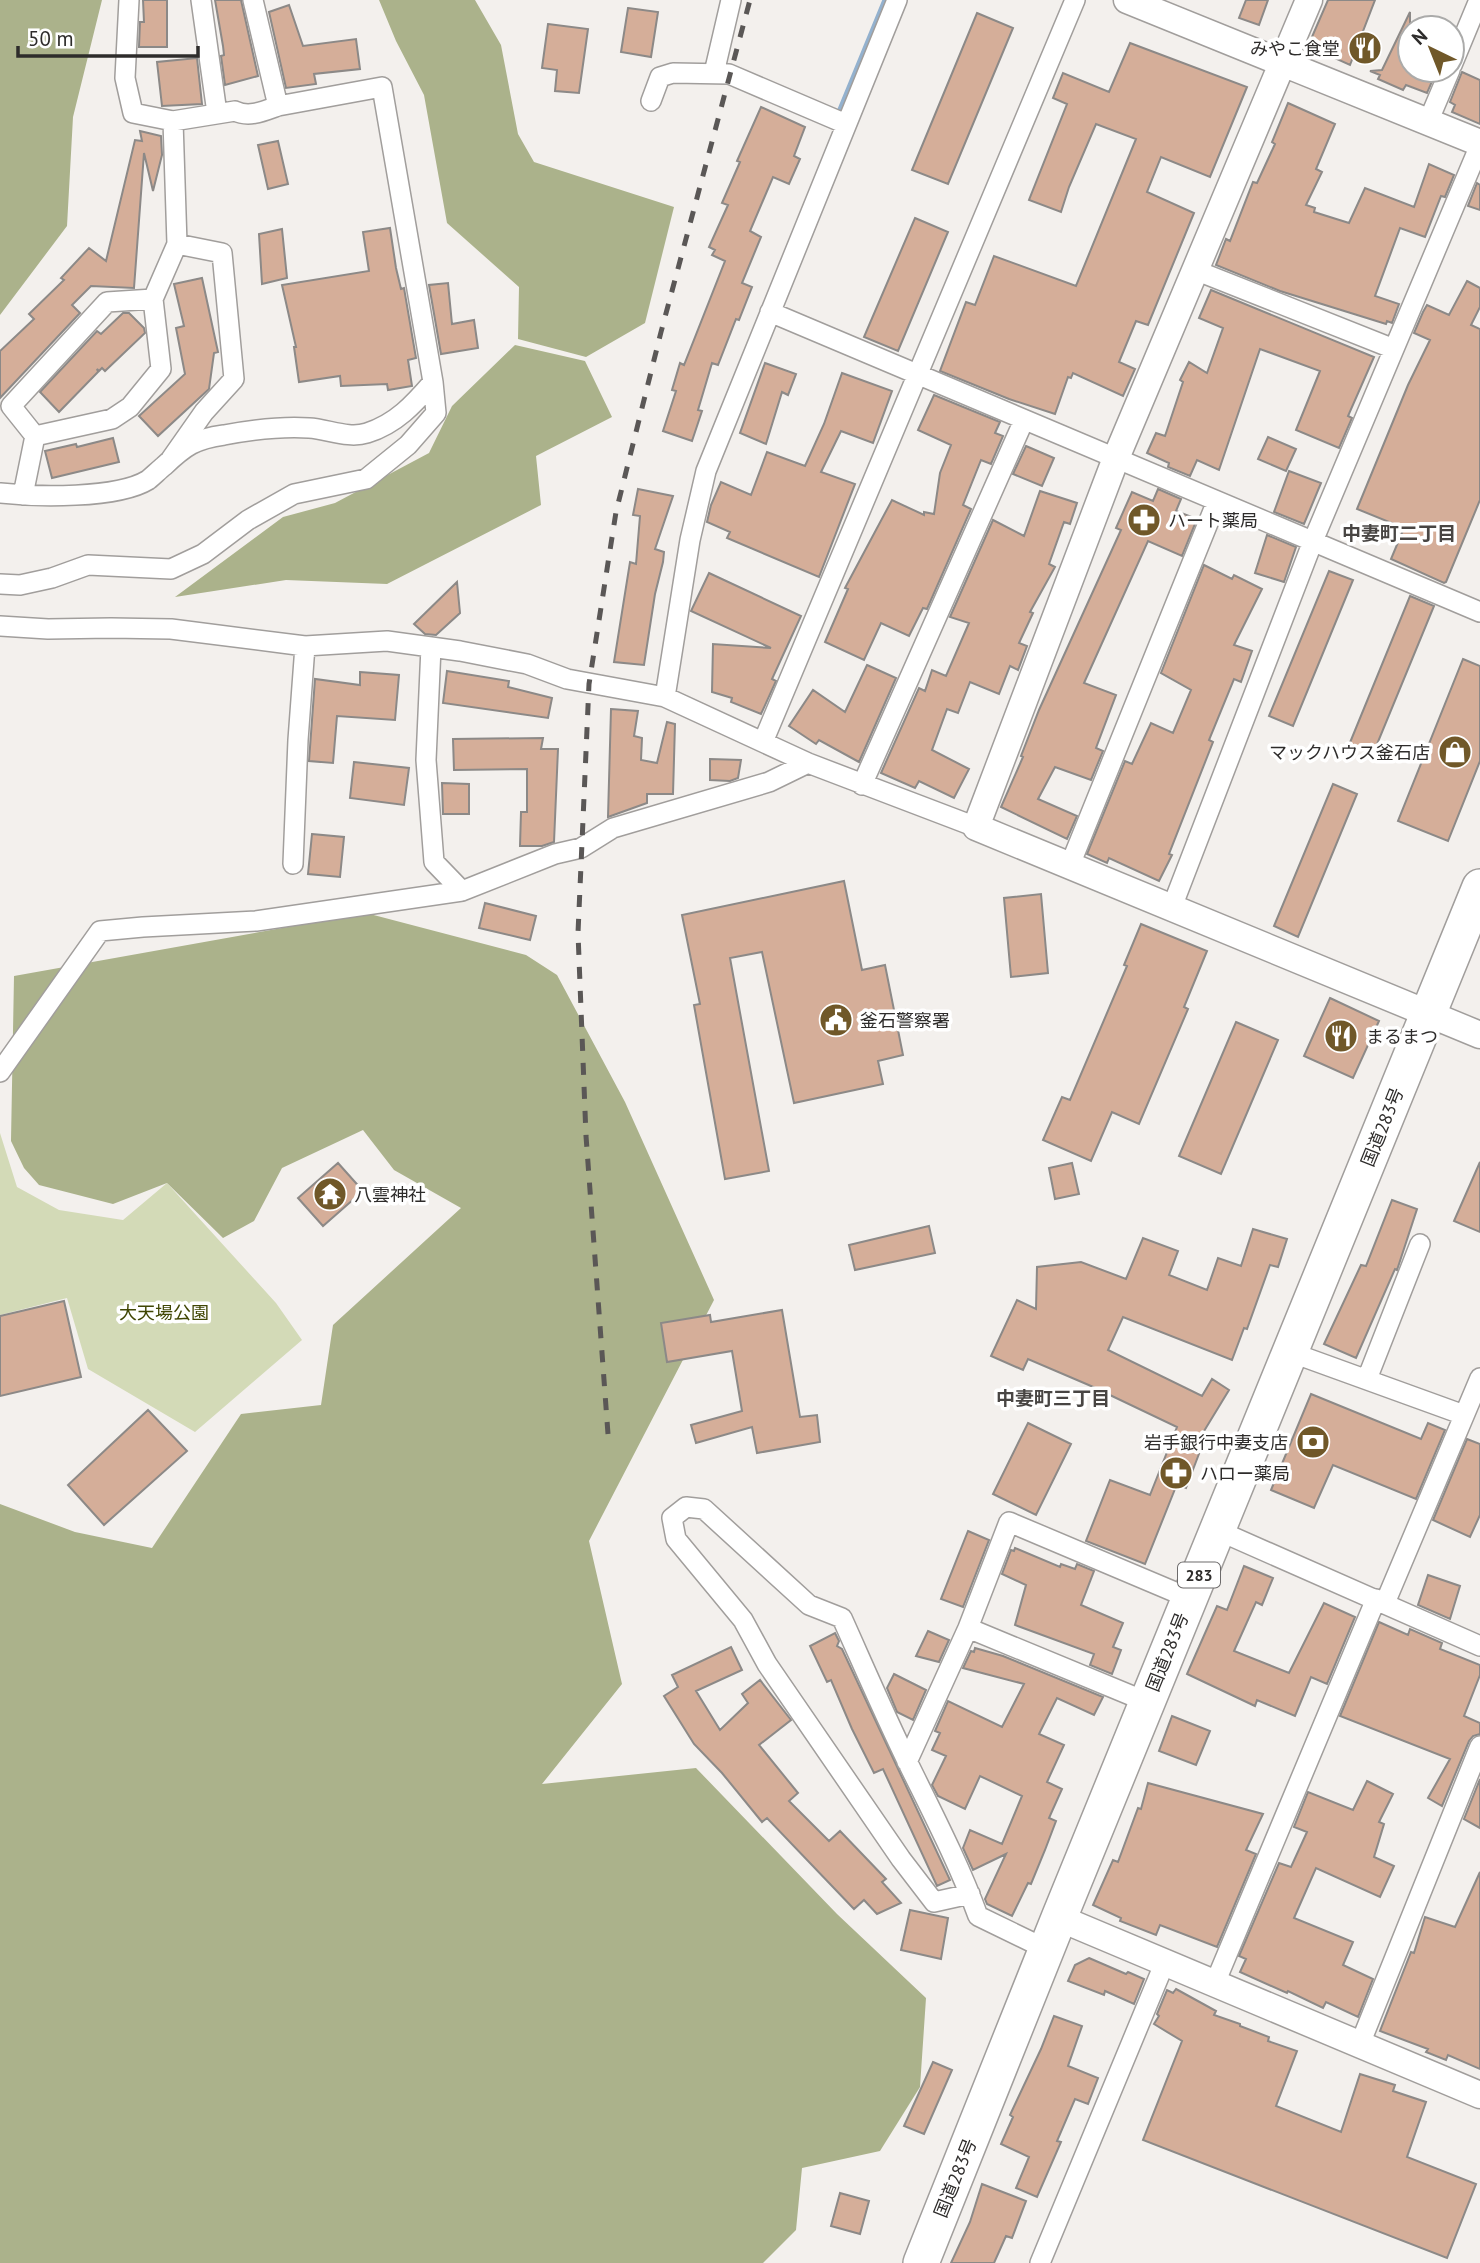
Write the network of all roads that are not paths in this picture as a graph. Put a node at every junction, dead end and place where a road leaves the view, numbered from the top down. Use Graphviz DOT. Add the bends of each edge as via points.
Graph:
graph roads {
  1 [pos="129,0"];
  2 [pos="201,0"];
  3 [pos="253,0"];
  4 [pos="732,0"];
  5 [pos="897,0"];
  6 [pos="1076,0"];
  7 [pos="1127,0"];
  8 [pos="1309,0"];
  9 [pos="1479,0"];
  10 [pos="1466,31"];
  11 [pos="1282,63"];
  12 [pos="714,73"];
  13 [pos="1444,84"];
  14 [pos="651,101"];
  15 [pos="278,106"];
  16 [pos="217,113"];
  17 [pos="173,121"];
  18 [pos="1428,122"];
  19 [pos="846,124"];
  20 [pos="1480,144"];
  21 [pos="177,244"];
  22 [pos="1195,270"];
  23 [pos="153,299"];
  24 [pos="770,313"];
  25 [pos="1394,349"];
  26 [pos="918,374"];
  27 [pos="433,382"];
  28 [pos="1024,420"];
  29 [pos="34,436"];
  30 [pos="171,458"];
  31 [pos="1116,458"];
  32 [pos="0,493"];
  33 [pos="23,495"];
  34 [pos="1217,501"];
  35 [pos="1313,541"];
  36 [pos="0,584"];
  37 [pos="1480,612"];
  38 [pos="0,626"];
  39 [pos="305,646"];
  40 [pos="431,647"];
  41 [pos="665,697"];
  42 [pos="763,742"];
  43 [pos="808,764"];
  44 [pos="862,785"];
  45 [pos="976,827"];
  46 [pos="293,864"];
  47 [pos="1070,865"];
  48 [pos="1480,887"];
  49 [pos="462,891"];
  50 [pos="1172,907"];
  51 [pos="1428,1013"];
  52 [pos="1480,1035"];
  53 [pos="0,1072"];
  54 [pos="1420,1244"];
  55 [pos="1290,1352"];
  56 [pos="1480,1378"];
  57 [pos="1367,1380"];
  58 [pos="1464,1415"];
  59 [pos="1217,1530"];
  60 [pos="1189,1598"];
  61 [pos="1380,1601"];
  62 [pos="968,1628"];
  63 [pos="1480,1646"];
  64 [pos="1147,1702"];
  65 [pos="1480,1746"];
  66 [pos="908,1762"];
  67 [pos="970,1894"];
  68 [pos="1053,1933"];
  69 [pos="1165,1962"];
  70 [pos="1215,1983"];
  71 [pos="1360,2045"];
  72 [pos="1480,2095"];
  73 [pos="920,2263"];
  74 [pos="1040,2263"];
  1 -- 17 [label="street" via="125,78 133,113"];
  2 -- 16 [label="street"];
  3 -- 15 [label="street"];
  4 -- 12 [label="street"];
  5 -- 19 [label="street"];
  6 -- 26 [label="street"];
  7 -- 11 [label="street"];
  8 -- 11 [label="street"];
  9 -- 10 [label="street"];
  11 -- 18 [label="street"];
  11 -- 22 [label="street"];
  12 -- 14 [label="street" via="660,77"];
  12 -- 19 [label="street" via="729,74"];
  13 -- 18 [label="street"];
  15 -- 16 [label="street" via="243,115"];
  15 -- 27 [label="street" via="382,87"];
  16 -- 17 [label="street"];
  17 -- 21 [label="street"];
  18 -- 20 [label="street"];
  19 -- 24 [label="street"];
  20 -- 25 [label="street"];
  21 -- 23 [label="street"];
  21 -- 30 [label="street" via="222,253 234,379"];
  22 -- 25 [label="street"];
  22 -- 31 [label="street"];
  23 -- 29 [label="street" via="162,369 130,407 112,419"];
  23 -- 29 [label="street" via="107,302 11,406"];
  24 -- 26 [label="street"];
  24 -- 41 [label="street" via="706,471"];
  25 -- 35 [label="street"];
  26 -- 28 [label="street"];
  26 -- 42 [label="street"];
  27 -- 30 [label="street" via="398,419 365,434 310,428 243,431 195,440"];
  27 -- 36 [label="street" via="436,413 408,445 366,479 294,494 248,520 203,554 171,569 88,565 20,585"];
  28 -- 31 [label="street"];
  28 -- 44 [label="street"];
  29 -- 33 [label="street"];
  30 -- 33 [label="street" via="148,480 92,495"];
  31 -- 34 [label="street"];
  31 -- 45 [label="street"];
  32 -- 33 [label="street"];
  34 -- 35 [label="street"];
  34 -- 47 [label="street"];
  35 -- 37 [label="street"];
  35 -- 50 [label="street"];
  38 -- 39 [label="street" via="171,629"];
  39 -- 40 [label="street" via="387,641"];
  39 -- 46 [label="street"];
  40 -- 41 [label="street"];
  40 -- 49 [label="street" via="426,760 434,862"];
  41 -- 42 [label="street"];
  42 -- 43 [label="street"];
  43 -- 44 [label="street"];
  43 -- 49 [label="street" via="769,782 613,828 581,848 555,853"];
  44 -- 45 [label="street"];
  45 -- 47 [label="street"];
  47 -- 50 [label="street"];
  48 -- 51 [label="highway, 国道283号 / 283"];
  49 -- 53 [label="street" via="256,921 100,931"];
  50 -- 51 [label="street"];
  51 -- 52 [label="street"];
  51 -- 55 [label="highway, 国道283号 / 283"];
  54 -- 57 [label="street"];
  55 -- 57 [label="street"];
  55 -- 59 [label="highway, 国道283号 / 283"];
  56 -- 58 [label="street"];
  57 -- 58 [label="street"];
  58 -- 61 [label="street"];
  59 -- 60 [label="highway, 国道283号 / 283"];
  59 -- 61 [label="street"];
  60 -- 62 [label="street" via="1009,1521"];
  60 -- 64 [label="highway, 国道283号 / 283"];
  61 -- 63 [label="street"];
  61 -- 70 [label="street"];
  62 -- 64 [label="street"];
  62 -- 66 [label="street"];
  64 -- 68 [label="highway, 国道283号 / 283"];
  65 -- 71 [label="street"];
  66 -- 67 [label="street"];
  66 -- 67 [label="street" via="842,1618 809,1605 704,1509 686,1507 672,1518 676,1539 743,1620 767,1664 934,1902"];
  67 -- 68 [label="street" via="978,1916"];
  68 -- 69 [label="street"];
  68 -- 73 [label="highway, 国道283号 / 283"];
  69 -- 70 [label="street"];
  69 -- 74 [label="street"];
  70 -- 71 [label="street"];
  71 -- 72 [label="street"];
}
